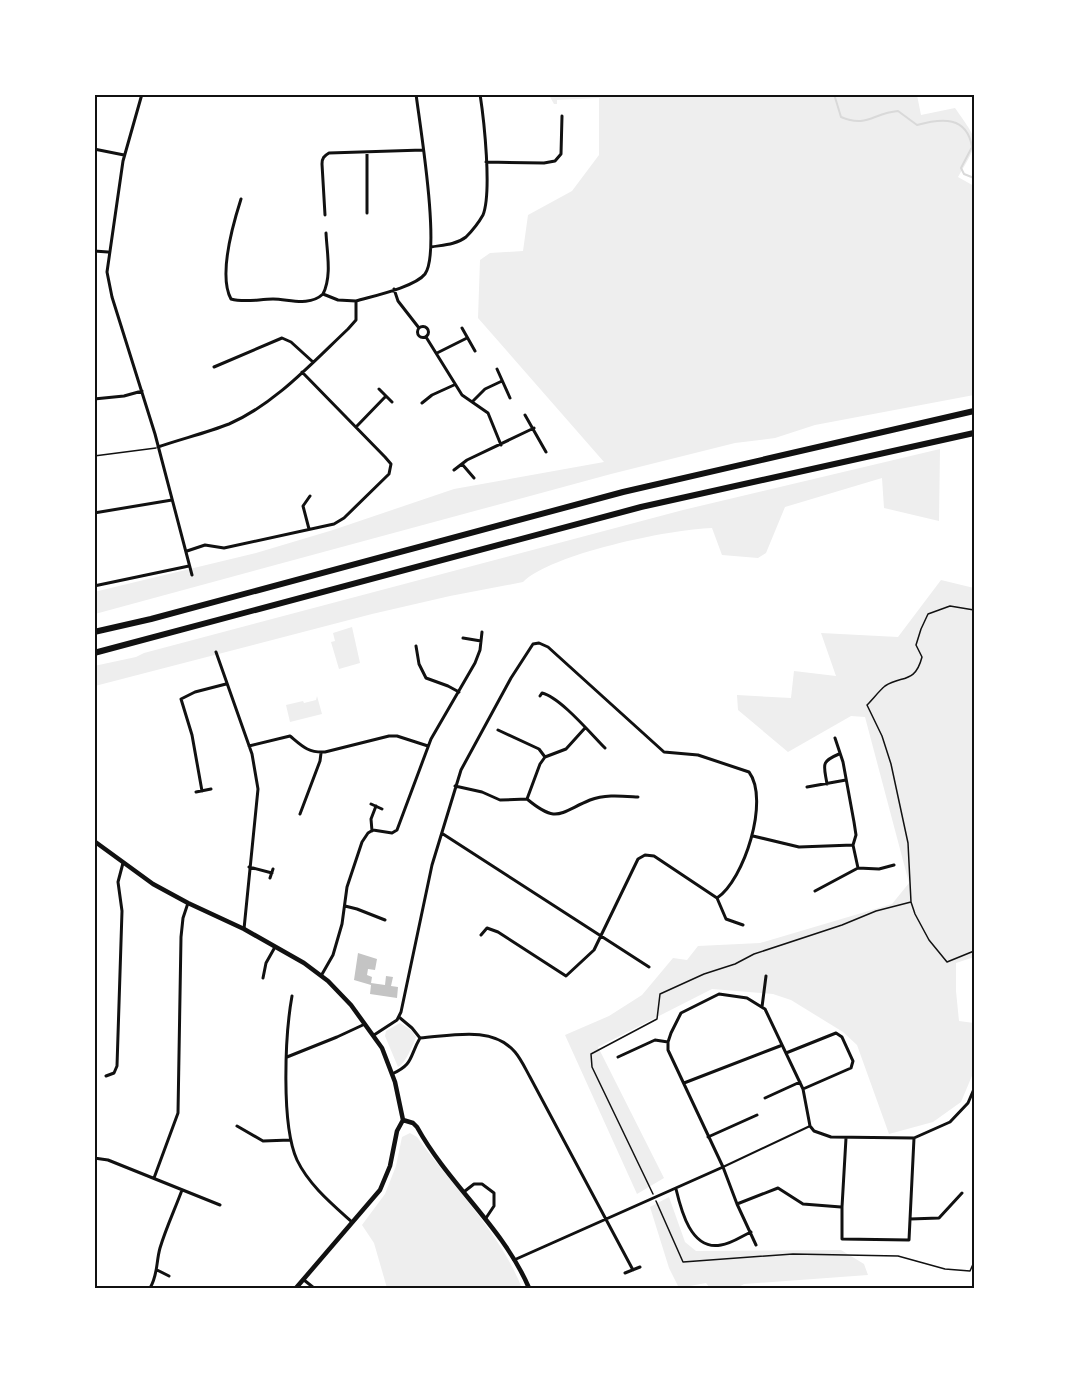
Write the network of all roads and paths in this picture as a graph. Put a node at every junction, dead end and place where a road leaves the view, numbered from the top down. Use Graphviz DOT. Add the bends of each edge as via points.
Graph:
graph roads {
  1 [pos="142,94"];
  2 [pos="416,94"];
  3 [pos="480,94"];
  4 [pos="562,116"];
  5 [pos="94,149"];
  6 [pos="423,150"];
  7 [pos="367,152"];
  8 [pos="124,155"];
  9 [pos="486,162"];
  10 [pos="241,199"];
  11 [pos="367,213"];
  12 [pos="325,215"];
  13 [pos="326,233"];
  14 [pos="430,247"];
  15 [pos="94,251"];
  16 [pos="108,252"];
  17 [pos="394,289"];
  18 [pos="322,294"];
  19 [pos="356,301"];
  20 [pos="420,328"];
  21 [pos="462,328"];
  22 [pos="426,337"];
  23 [pos="467,338"];
  24 [pos="475,351"];
  25 [pos="437,353"];
  26 [pos="313,362"];
  27 [pos="214,367"];
  28 [pos="497,369"];
  29 [pos="302,372"];
  30 [pos="502,381"];
  31 [pos="455,385"];
  32 [pos="379,389"];
  33 [pos="142,391"];
  34 [pos="386,396"];
  35 [pos="510,398"];
  36 [pos="94,399"];
  37 [pos="473,401"];
  38 [pos="392,402"];
  39 [pos="422,403"];
  40 [pos="975,411"];
  41 [pos="525,415"];
  42 [pos="356,427"];
  43 [pos="534,428"];
  44 [pos="975,433"];
  45 [pos="501,445"];
  46 [pos="158,447"];
  47 [pos="546,452"];
  48 [pos="94,456"];
  49 [pos="462,464"];
  50 [pos="454,470"];
  51 [pos="474,478"];
  52 [pos="310,496"];
  53 [pos="172,500"];
  54 [pos="94,513"];
  55 [pos="309,529"];
  56 [pos="186,551"];
  57 [pos="190,566"];
  58 [pos="192,575"];
  59 [pos="94,586"];
  60 [pos="975,610"];
  61 [pos="94,632"];
  62 [pos="482,632"];
  63 [pos="463,638"];
  64 [pos="481,641"];
  65 [pos="416,646"];
  66 [pos="216,652"];
  67 [pos="94,653"];
  68 [pos="227,684"];
  69 [pos="459,692"];
  70 [pos="540,696"];
  71 [pos="585,728"];
  72 [pos="498,730"];
  73 [pos="834,738"];
  74 [pos="249,746"];
  75 [pos="428,746"];
  76 [pos="605,748"];
  77 [pos="320,752"];
  78 [pos="839,754"];
  79 [pos="545,757"];
  80 [pos="846,780"];
  81 [pos="826,784"];
  82 [pos="455,786"];
  83 [pos="807,787"];
  84 [pos="211,789"];
  85 [pos="202,791"];
  86 [pos="196,792"];
  87 [pos="638,797"];
  88 [pos="527,798"];
  89 [pos="371,804"];
  90 [pos="376,806"];
  91 [pos="382,809"];
  92 [pos="300,813"];
  93 [pos="372,831"];
  94 [pos="443,834"];
  95 [pos="753,836"];
  96 [pos="94,841"];
  97 [pos="853,845"];
  98 [pos="123,862"];
  99 [pos="894,865"];
  100 [pos="249,867"];
  101 [pos="858,868"];
  102 [pos="270,878"];
  103 [pos="815,891"];
  104 [pos="717,898"];
  105 [pos="911,902"];
  106 [pos="188,903"];
  107 [pos="345,906"];
  108 [pos="385,920"];
  109 [pos="743,925"];
  110 [pos="244,929"];
  111 [pos="481,935"];
  112 [pos="600,935"];
  113 [pos="275,947"];
  114 [pos="975,951"];
  115 [pos="649,967"];
  116 [pos="321,976"];
  117 [pos="766,976"];
  118 [pos="263,978"];
  119 [pos="292,996"];
  120 [pos="762,1007"];
  121 [pos="399,1017"];
  122 [pos="365,1024"];
  123 [pos="374,1035"];
  124 [pos="420,1038"];
  125 [pos="668,1042"];
  126 [pos="781,1045"];
  127 [pos="786,1053"];
  128 [pos="287,1057"];
  129 [pos="618,1057"];
  130 [pos="392,1074"];
  131 [pos="106,1076"];
  132 [pos="800,1082"];
  133 [pos="684,1083"];
  134 [pos="803,1089"];
  135 [pos="975,1089"];
  136 [pos="765,1098"];
  137 [pos="757,1115"];
  138 [pos="403,1120"];
  139 [pos="237,1126"];
  140 [pos="810,1126"];
  141 [pos="708,1137"];
  142 [pos="846,1138"];
  143 [pos="914,1138"];
  144 [pos="290,1140"];
  145 [pos="94,1158"];
  146 [pos="723,1167"];
  147 [pos="154,1178"];
  148 [pos="676,1189"];
  149 [pos="182,1190"];
  150 [pos="465,1191"];
  151 [pos="962,1193"];
  152 [pos="655,1198"];
  153 [pos="737,1204"];
  154 [pos="220,1205"];
  155 [pos="842,1207"];
  156 [pos="486,1218"];
  157 [pos="910,1219"];
  158 [pos="607,1221"];
  159 [pos="352,1222"];
  160 [pos="751,1232"];
  161 [pos="756,1245"];
  162 [pos="514,1260"];
  163 [pos="975,1262"];
  164 [pos="640,1267"];
  165 [pos="156,1270"];
  166 [pos="633,1270"];
  167 [pos="625,1274"];
  168 [pos="169,1276"];
  169 [pos="304,1280"];
  170 [pos="150,1288"];
  171 [pos="296,1288"];
  172 [pos="314,1288"];
  173 [pos="529,1288"];
  1 -- 8 [label="street"];
  2 -- 6 [label="street"];
  3 -- 9 [label="street"];
  4 -- 9 [label="street" via="561,154 555,161"];
  5 -- 8 [label="street"];
  6 -- 7 [label="street"];
  6 -- 14 [label="street"];
  7 -- 11 [label="street"];
  7 -- 12 [label="street" via="329,153 322,159"];
  8 -- 16 [label="street"];
  9 -- 14 [label="street" via="482,216 465,238"];
  10 -- 18 [label="street" via="226,272 225,286 231,299 304,301"];
  13 -- 18 [label="street" via="328,275"];
  14 -- 17 [label="street" via="431,258 424,274"];
  15 -- 16 [label="street"];
  16 -- 33 [label="street" via="108,284"];
  17 -- 19 [label="street"];
  17 -- 20 [label="street" via="398,301"];
  18 -- 19 [label="street"];
  19 -- 26 [label="street" via="356,320"];
  20 -- 22 [label="street" via="418,334"];
  20 -- 22 [label="street" via="427,328"];
  21 -- 23 [label="street"];
  22 -- 25 [label="street"];
  23 -- 24 [label="street"];
  23 -- 25 [label="street"];
  25 -- 31 [label="street"];
  26 -- 27 [label="street" via="282,338"];
  26 -- 29 [label="street"];
  28 -- 30 [label="street"];
  29 -- 42 [label="street"];
  29 -- 46 [label="street" via="275,395 229,423"];
  30 -- 35 [label="street"];
  30 -- 37 [label="street" via="485,389"];
  31 -- 37 [label="street"];
  31 -- 39 [label="street"];
  32 -- 34 [label="street"];
  33 -- 36 [label="street"];
  33 -- 46 [label="street"];
  34 -- 38 [label="street"];
  34 -- 42 [label="street"];
  37 -- 45 [label="street" via="488,413"];
  40 -- 61 [label="highway" via="623,492"];
  41 -- 43 [label="street"];
  42 -- 55 [label="street" via="391,464 389,474 344,518"];
  43 -- 45 [label="street"];
  43 -- 47 [label="street"];
  44 -- 67 [label="highway" via="641,507"];
  45 -- 49 [label="street"];
  46 -- 48 [label="lane"];
  46 -- 53 [label="street"];
  49 -- 50 [label="street"];
  49 -- 51 [label="street"];
  52 -- 55 [label="street" via="303,506"];
  53 -- 54 [label="street"];
  53 -- 56 [label="street"];
  55 -- 56 [label="street" via="224,548 205,545"];
  56 -- 57 [label="street"];
  57 -- 58 [label="street"];
  57 -- 59 [label="street"];
  60 -- 105 [label="path" via="950,606 928,614 916,645 921,663 911,677 885,686 867,705 891,764 908,843"];
  62 -- 64 [label="street"];
  63 -- 64 [label="street"];
  64 -- 69 [label="street" via="475,663"];
  65 -- 69 [label="street" via="426,678"];
  66 -- 68 [label="street"];
  68 -- 74 [label="street"];
  68 -- 85 [label="street" via="181,699"];
  69 -- 75 [label="street"];
  70 -- 71 [label="street" via="547,694"];
  71 -- 76 [label="street"];
  71 -- 79 [label="street" via="566,749"];
  72 -- 79 [label="street" via="539,749"];
  73 -- 78 [label="street"];
  74 -- 77 [label="street" via="290,736 304,749"];
  74 -- 100 [label="street" via="258,789"];
  75 -- 77 [label="street" via="397,735"];
  75 -- 93 [label="street" via="397,830"];
  77 -- 92 [label="street"];
  78 -- 80 [label="street"];
  78 -- 81 [label="street" via="824,763"];
  79 -- 88 [label="street"];
  80 -- 81 [label="street"];
  80 -- 97 [label="street" via="856,835"];
  81 -- 83 [label="street"];
  82 -- 88 [label="street" via="500,800"];
  82 -- 94 [label="street"];
  82 -- 95 [label="street" via="511,678 533,644 539,643 664,752 698,755 749,772 756,798"];
  84 -- 85 [label="street"];
  85 -- 86 [label="street"];
  87 -- 88 [label="street" via="614,795 592,799 553,815"];
  89 -- 90 [label="street"];
  90 -- 91 [label="street"];
  90 -- 93 [label="street"];
  93 -- 107 [label="street" via="362,842"];
  94 -- 112 [label="street"];
  94 -- 121 [label="street" via="432,865"];
  95 -- 97 [label="street" via="799,847"];
  95 -- 104 [label="street" via="733,879"];
  96 -- 98 [label="street"];
  97 -- 101 [label="street"];
  98 -- 106 [label="street"];
  98 -- 131 [label="street" via="118,882 122,910 117,1066 114,1073"];
  99 -- 101 [label="street"];
  100 -- 102 [label="street" via="272,871"];
  100 -- 110 [label="street"];
  101 -- 103 [label="street"];
  104 -- 109 [label="street" via="726,919"];
  104 -- 112 [label="street" via="654,856 645,855 638,859"];
  105 -- 114 [label="path" via="929,940 947,962"];
  105 -- 152 [label="path" via="876,910 754,954 660,994 657,1019 591,1054 592,1067"];
  106 -- 110 [label="street"];
  106 -- 147 [label="street" via="181,937 177,1113"];
  107 -- 108 [label="street"];
  107 -- 116 [label="street" via="333,955"];
  110 -- 113 [label="street"];
  111 -- 112 [label="street" via="487,928 498,932 566,976 594,950"];
  112 -- 115 [label="street"];
  113 -- 116 [label="street"];
  113 -- 118 [label="street"];
  116 -- 122 [label="street"];
  117 -- 120 [label="street"];
  119 -- 128 [label="street"];
  120 -- 125 [label="street" via="747,998 719,994 681,1013"];
  120 -- 126 [label="street"];
  121 -- 123 [label="street"];
  121 -- 124 [label="street"];
  122 -- 123 [label="street"];
  122 -- 128 [label="street"];
  123 -- 130 [label="street"];
  124 -- 130 [label="street" via="408,1065"];
  124 -- 158 [label="street" via="477,1034 514,1050"];
  125 -- 129 [label="street" via="655,1040"];
  125 -- 133 [label="street"];
  126 -- 127 [label="street"];
  126 -- 133 [label="street"];
  127 -- 132 [label="street"];
  127 -- 134 [label="street" via="833,1033 842,1036 853,1061 851,1068"];
  128 -- 144 [label="street"];
  130 -- 138 [label="street"];
  132 -- 134 [label="street"];
  132 -- 136 [label="street"];
  133 -- 141 [label="street"];
  134 -- 140 [label="street"];
  135 -- 143 [label="street" via="950,1122"];
  137 -- 141 [label="street"];
  138 -- 150 [label="street" via="417,1127"];
  138 -- 159 [label="street" via="387,1177"];
  139 -- 144 [label="street" via="263,1141"];
  140 -- 142 [label="street" via="814,1131"];
  140 -- 146 [label="street"];
  141 -- 146 [label="street"];
  142 -- 143 [label="street"];
  142 -- 155 [label="street"];
  143 -- 157 [label="street"];
  144 -- 159 [label="street" via="308,1179"];
  145 -- 147 [label="street"];
  146 -- 148 [label="street"];
  146 -- 153 [label="street"];
  147 -- 149 [label="street"];
  148 -- 152 [label="street"];
  148 -- 160 [label="street" via="690,1229 699,1241 709,1246 721,1245"];
  149 -- 154 [label="street"];
  149 -- 165 [label="street" via="161,1244"];
  150 -- 156 [label="street"];
  150 -- 156 [label="street" via="474,1184 482,1184 494,1193 494,1206"];
  151 -- 157 [label="street" via="939,1218"];
  152 -- 158 [label="street"];
  152 -- 163 [label="path" via="684,1262 794,1254 898,1256 945,1269 970,1271"];
  153 -- 155 [label="street" via="778,1188 803,1204"];
  153 -- 160 [label="street"];
  155 -- 157 [label="street" via="842,1239 909,1240"];
  156 -- 162 [label="street"];
  158 -- 162 [label="street"];
  158 -- 166 [label="street"];
  159 -- 169 [label="street"];
  160 -- 161 [label="street"];
  162 -- 173 [label="street"];
  164 -- 166 [label="street"];
  165 -- 168 [label="street"];
  165 -- 170 [label="street"];
  166 -- 167 [label="street"];
  169 -- 171 [label="street"];
  169 -- 172 [label="street"];
}
